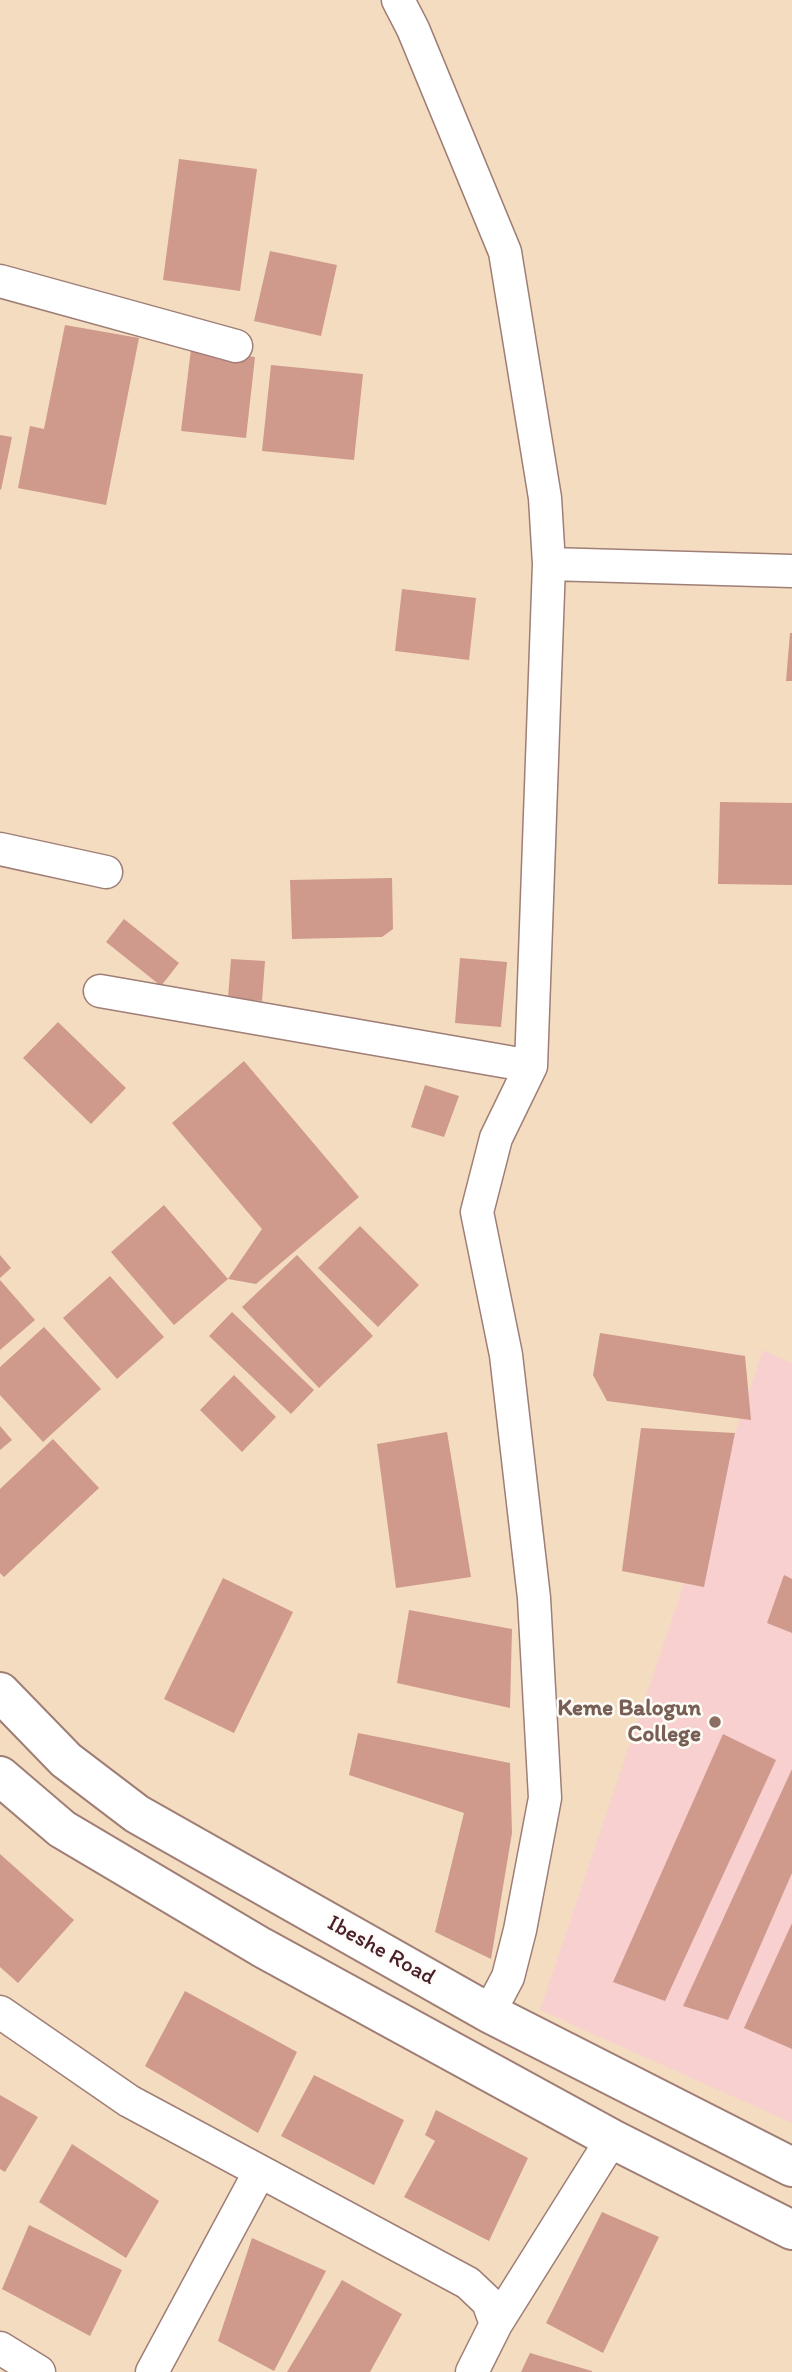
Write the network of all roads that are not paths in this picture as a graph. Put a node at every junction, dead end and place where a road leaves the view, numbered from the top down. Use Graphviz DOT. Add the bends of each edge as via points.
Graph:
graph roads {
  1 [pos="398,0"];
  2 [pos="0,281"];
  3 [pos="236,346"];
  4 [pos="549,564"];
  5 [pos="792,571"];
  6 [pos="0,849"];
  7 [pos="106,872"];
  8 [pos="100,991"];
  9 [pos="531,1066"];
  10 [pos="0,1692"];
  11 [pos="0,1776"];
  12 [pos="0,2012"];
  13 [pos="489,2013"];
  14 [pos="612,2138"];
  15 [pos="792,2167"];
  16 [pos="259,2173"];
  17 [pos="792,2230"];
  18 [pos="496,2324"];
  19 [pos="0,2348"];
  20 [pos="39,2372"];
  21 [pos="152,2372"];
  22 [pos="472,2372"];
  1 -- 4 [label="street" via="505,251 545,498"];
  2 -- 3 [label="street"];
  4 -- 5 [label="street"];
  4 -- 9 [label="street"];
  6 -- 7 [label="street"];
  8 -- 9 [label="street"];
  9 -- 13 [label="street" via="496,1138 477,1212 506,1355 534,1598 545,1798 508,1978"];
  10 -- 13 [label="main road, Ibeshe Road" via="66,1760 137,1814"];
  11 -- 14 [label="main road" via="62,1829 261,1947"];
  12 -- 16 [label="street" via="129,2101"];
  13 -- 15 [label="main road, Ibeshe Road"];
  14 -- 17 [label="main road"];
  14 -- 18 [label="street"];
  16 -- 18 [label="street" via="468,2283 488,2302"];
  16 -- 21 [label="street"];
  18 -- 22 [label="street"];
  19 -- 20 [label="street"];
}
